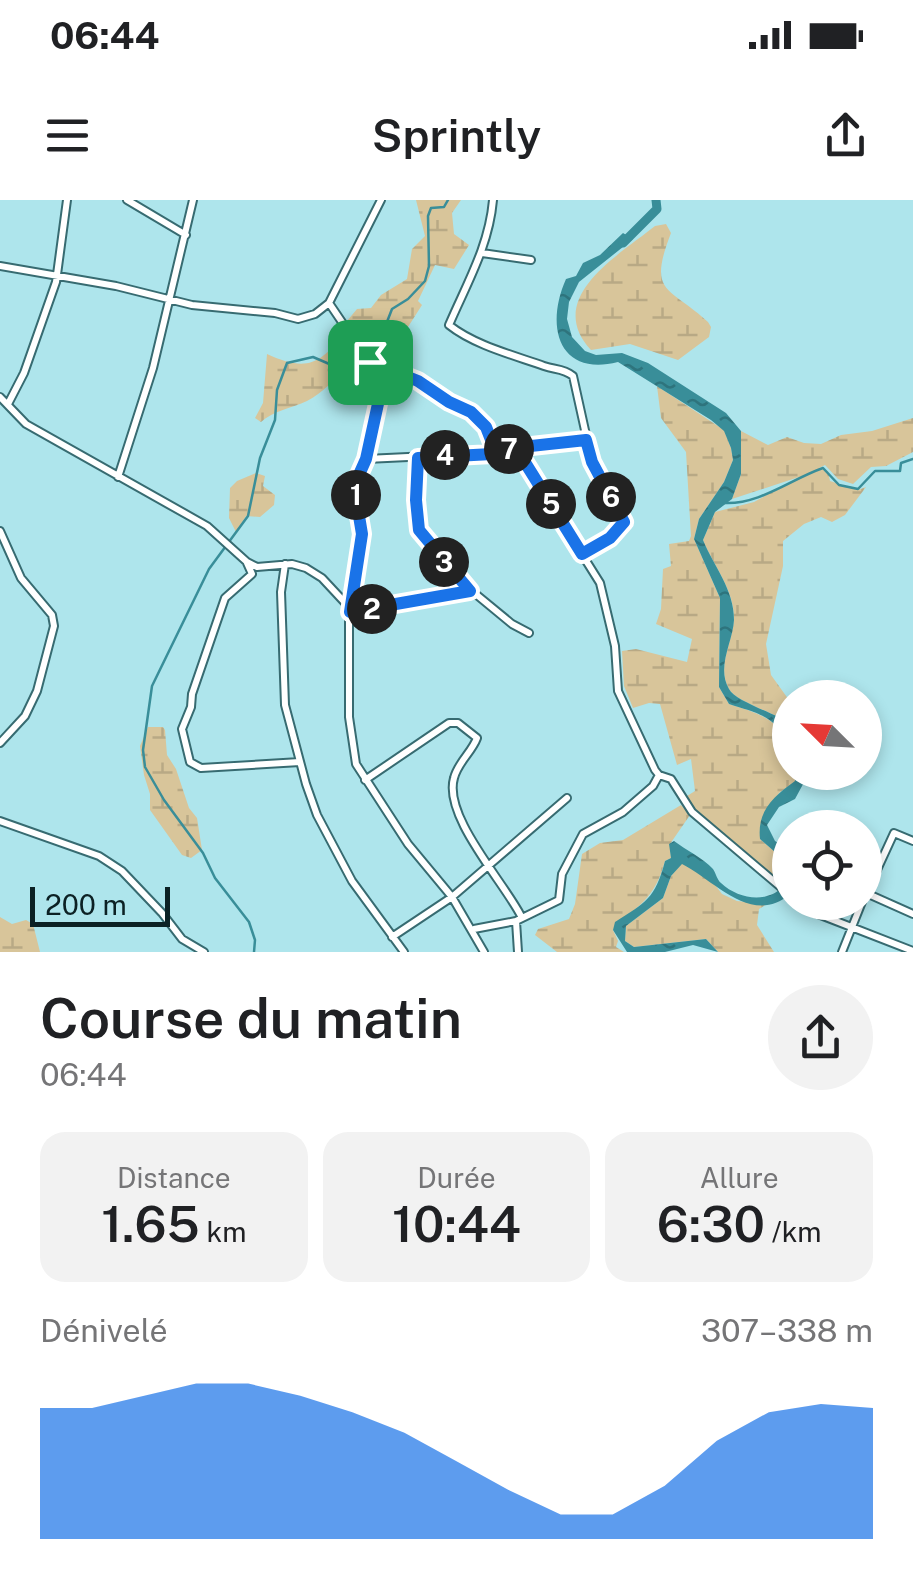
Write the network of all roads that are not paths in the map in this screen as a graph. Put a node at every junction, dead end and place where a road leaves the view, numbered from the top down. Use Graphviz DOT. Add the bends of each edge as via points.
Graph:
graph roads {
  1 [pos="67,200"];
  2 [pos="127,200"];
  3 [pos="193,200"];
  4 [pos="381,200"];
  5 [pos="493,200"];
  6 [pos="186,236"];
  7 [pos="482,252"];
  8 [pos="532,260"];
  9 [pos="0,266"];
  10 [pos="56,277"];
  11 [pos="171,301"];
  12 [pos="329,303"];
  13 [pos="370,362"];
  14 [pos="383,368"];
  15 [pos="380,380"];
  16 [pos="0,397"];
  17 [pos="8,404"];
  18 [pos="586,440"];
  19 [pos="516,448"];
  20 [pos="495,450"];
  21 [pos="418,458"];
  22 [pos="366,459"];
  23 [pos="118,477"];
  24 [pos="0,531"];
  25 [pos="582,554"];
  26 [pos="247,562"];
  27 [pos="286,564"];
  28 [pos="470,591"];
  29 [pos="350,609"];
  30 [pos="529,633"];
  31 [pos="0,744"];
  32 [pos="300,762"];
  33 [pos="658,775"];
  34 [pos="365,780"];
  35 [pos="567,798"];
  36 [pos="0,821"];
  37 [pos="913,841"];
  38 [pos="882,859"];
  39 [pos="488,865"];
  40 [pos="772,880"];
  41 [pos="452,897"];
  42 [pos="882,902"];
  43 [pos="913,914"];
  44 [pos="518,918"];
  45 [pos="835,920"];
  46 [pos="855,920"];
  47 [pos="852,926"];
  48 [pos="474,930"];
  49 [pos="392,937"];
  50 [pos="913,951"];
  51 [pos="204,952"];
  52 [pos="404,952"];
  53 [pos="484,952"];
  54 [pos="518,952"];
  55 [pos="842,952"];
  1 -- 10 [label="street"];
  2 -- 6 [label="street"];
  3 -- 6 [label="street"];
  4 -- 12 [label="street"];
  5 -- 7 [label="street"];
  6 -- 11 [label="street"];
  7 -- 8 [label="street"];
  7 -- 18 [label="street" via="449,324 566,370 573,376"];
  9 -- 10 [label="street"];
  10 -- 11 [label="street"];
  10 -- 17 [label="street"];
  11 -- 12 [label="street" via="298,319"];
  11 -- 23 [label="street"];
  12 -- 13 [label="street"];
  13 -- 14 [label="street"];
  13 -- 15 [label="street"];
  14 -- 15 [label="street"];
  14 -- 20 [label="street" via="471,412"];
  15 -- 22 [label="street"];
  16 -- 17 [label="street"];
  17 -- 23 [label="street" via="36,431"];
  18 -- 19 [label="street"];
  18 -- 25 [label="street" via="624,522"];
  19 -- 20 [label="street"];
  19 -- 25 [label="street"];
  20 -- 21 [label="street"];
  21 -- 22 [label="street"];
  21 -- 28 [label="street" via="419,530"];
  22 -- 29 [label="street" via="354,486 362,534"];
  23 -- 26 [label="street" via="206,526"];
  24 -- 31 [label="street" via="54,626 38,691"];
  25 -- 33 [label="street" via="604,598 618,691"];
  26 -- 27 [label="street"];
  26 -- 32 [label="street" via="252,574 225,598 182,729 190,762 201,768"];
  27 -- 29 [label="street" via="322,578"];
  27 -- 32 [label="street" via="285,705"];
  28 -- 29 [label="street"];
  28 -- 30 [label="street"];
  29 -- 34 [label="street" via="352,746"];
  32 -- 49 [label="street" via="332,846"];
  33 -- 40 [label="street" via="671,779 692,812"];
  33 -- 44 [label="street" via="623,812 584,834 562,874 560,900"];
  34 -- 39 [label="street" via="458,723 478,741 457,769 452,792"];
  34 -- 41 [label="street"];
  35 -- 39 [label="street"];
  36 -- 51 [label="street" via="99,856 122,871 182,939"];
  37 -- 38 [label="street" via="894,833"];
  39 -- 41 [label="street"];
  39 -- 44 [label="street"];
  41 -- 48 [label="street"];
  41 -- 49 [label="street"];
  42 -- 43 [label="street"];
  44 -- 48 [label="street"];
  44 -- 54 [label="street"];
  45 -- 47 [label="street"];
  46 -- 47 [label="street"];
  47 -- 50 [label="street"];
  47 -- 55 [label="street"];
  48 -- 53 [label="street"];
  49 -- 52 [label="street"];
}
